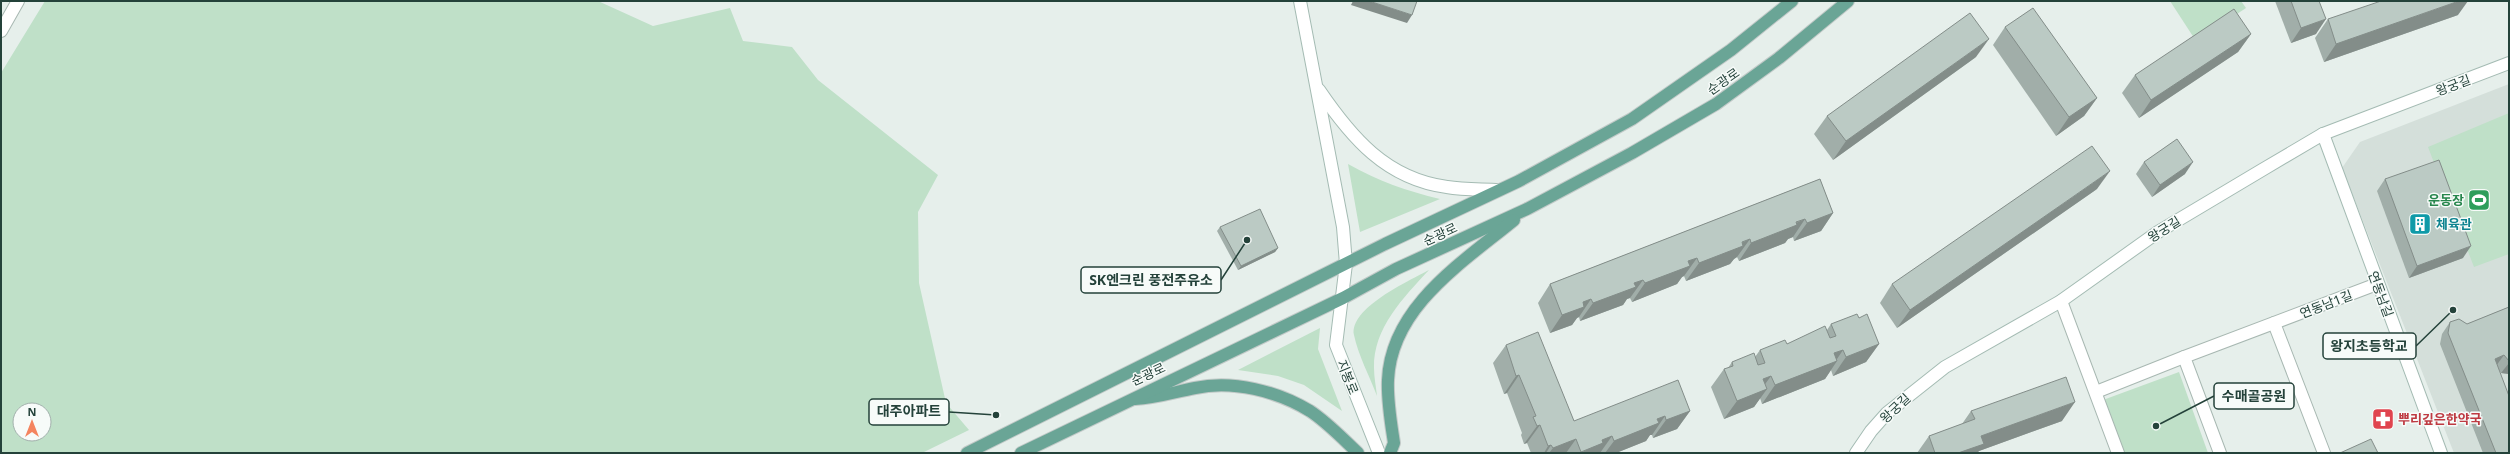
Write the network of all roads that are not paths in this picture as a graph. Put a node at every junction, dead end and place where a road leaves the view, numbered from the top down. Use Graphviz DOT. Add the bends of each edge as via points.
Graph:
graph roads {
  1 [pos="18,1"];
  2 [pos="1300,1"];
  3 [pos="1792,1"];
  4 [pos="1848,1"];
  5 [pos="1,31"];
  6 [pos="2509,63"];
  7 [pos="1316,87"];
  8 [pos="2323,134"];
  9 [pos="1499,190"];
  10 [pos="1527,210"];
  11 [pos="1346,264"];
  12 [pos="2377,284"];
  13 [pos="1343,298"];
  14 [pos="2061,301"];
  15 [pos="2274,323"];
  16 [pos="2184,357"];
  17 [pos="2096,392"];
  18 [pos="1128,400"];
  19 [pos="967,453"];
  20 [pos="1021,453"];
  21 [pos="1358,453"];
  22 [pos="1379,453"];
  23 [pos="1390,453"];
  24 [pos="1856,453"];
  25 [pos="2118,453"];
  26 [pos="2220,453"];
  27 [pos="2324,453"];
  28 [pos="2440,453"];
  1 -- 5 [label="street"];
  2 -- 7 [label="street, 지봉로"];
  3 -- 9 [label="main road, 순광로" via="1731,50 1632,119"];
  4 -- 10 [label="main road, 순광로" via="1779,58 1716,104"];
  6 -- 8 [label="street, 왕궁길"];
  7 -- 9 [label="street" via="1344,127 1379,160 1406,176 1446,187"];
  7 -- 11 [label="street, 지봉로" via="1343,223"];
  8 -- 12 [label="street, 연동남길"];
  8 -- 14 [label="street, 왕궁길" via="2158,232"];
  9 -- 11 [label="main road, 순광로"];
  10 -- 13 [label="main road, 순광로" via="1396,269"];
  10 -- 23 [label="main road" via="1431,290 1406,320 1392,356 1388,380 1394,443"];
  11 -- 13 [label="street, 지봉로"];
  11 -- 19 [label="main road, 순광로"];
  12 -- 15 [label="street, 연동남1길"];
  12 -- 28 [label="street, 연동남길"];
  13 -- 18 [label="main road, 순광로"];
  13 -- 22 [label="street, 지봉로" via="1336,345"];
  14 -- 17 [label="street"];
  14 -- 24 [label="street, 왕궁길" via="1925,381 1887,413"];
  15 -- 16 [label="street, 연동남1길"];
  15 -- 27 [label="street"];
  16 -- 17 [label="street, 연동남1길"];
  16 -- 26 [label="street"];
  17 -- 25 [label="street"];
  18 -- 20 [label="main road, 순광로"];
  18 -- 21 [label="main road" via="1158,398 1196,387 1235,385 1276,395 1310,411"];
}
